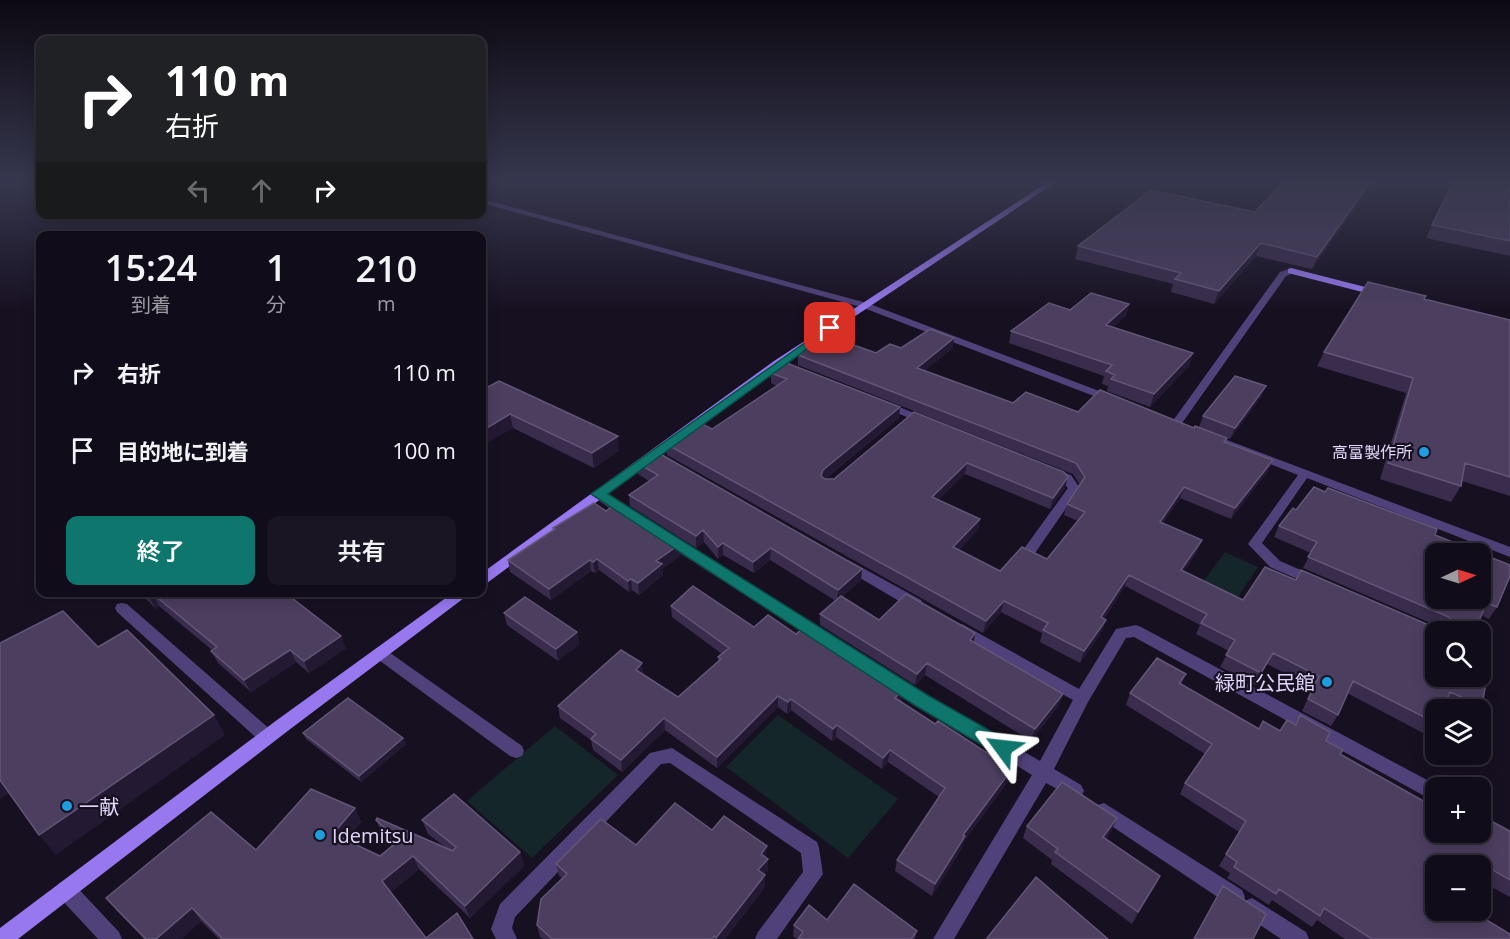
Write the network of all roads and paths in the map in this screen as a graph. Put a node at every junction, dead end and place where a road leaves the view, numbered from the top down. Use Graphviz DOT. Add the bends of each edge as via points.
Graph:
graph roads {
  1 [pos="566,224"];
  2 [pos="989,224"];
  3 [pos="1383,294"];
  4 [pos="864,305"];
  5 [pos="867,398"];
  6 [pos="1120,403"];
  7 [pos="934,424"];
  8 [pos="1045,469"];
  9 [pos="1305,473"];
  10 [pos="598,494"];
  11 [pos="1510,552"];
  12 [pos="1028,553"];
  13 [pos="837,559"];
  14 [pos="486,577"];
  15 [pos="1329,587"];
  16 [pos="458,597"];
  17 [pos="122,608"];
  18 [pos="929,611"];
  19 [pos="950,623"];
  20 [pos="832,644"];
  21 [pos="381,654"];
  22 [pos="882,675"];
  23 [pos="1082,698"];
  24 [pos="267,737"];
  25 [pos="516,750"];
  26 [pos="1044,771"];
  27 [pos="1425,787"];
  28 [pos="66,890"];
  29 [pos="2,939"];
  30 [pos="112,939"];
  31 [pos="507,939"];
  32 [pos="765,939"];
  33 [pos="943,939"];
  34 [pos="1299,939"];
  1 -- 4 [label="street"];
  2 -- 4 [label="street"];
  3 -- 9 [label="street" via="1290,271 1283,274 1181,426"];
  4 -- 6 [label="street"];
  4 -- 10 [label="street" via="659,457"];
  5 -- 7 [label="street" via="908,419"];
  8 -- 12 [label="street" via="1067,478 1074,488"];
  9 -- 11 [label="street"];
  9 -- 15 [label="street" via="1255,543 1275,564"];
  10 -- 14 [label="street"];
  10 -- 20 [label="street"];
  13 -- 18 [label="street"];
  16 -- 21 [label="street"];
  17 -- 24 [label="street"];
  19 -- 23 [label="street"];
  21 -- 24 [label="street"];
  21 -- 25 [label="street"];
  22 -- 26 [label="street"];
  23 -- 26 [label="street"];
  23 -- 27 [label="street" via="1121,633 1136,631"];
  24 -- 28 [label="street"];
  26 -- 33 [label="street"];
  26 -- 34 [label="street"];
  28 -- 29 [label="street"];
  28 -- 30 [label="street"];
  31 -- 32 [label="street" via="501,929 507,911 657,758 672,755 810,848 813,874"];
}
